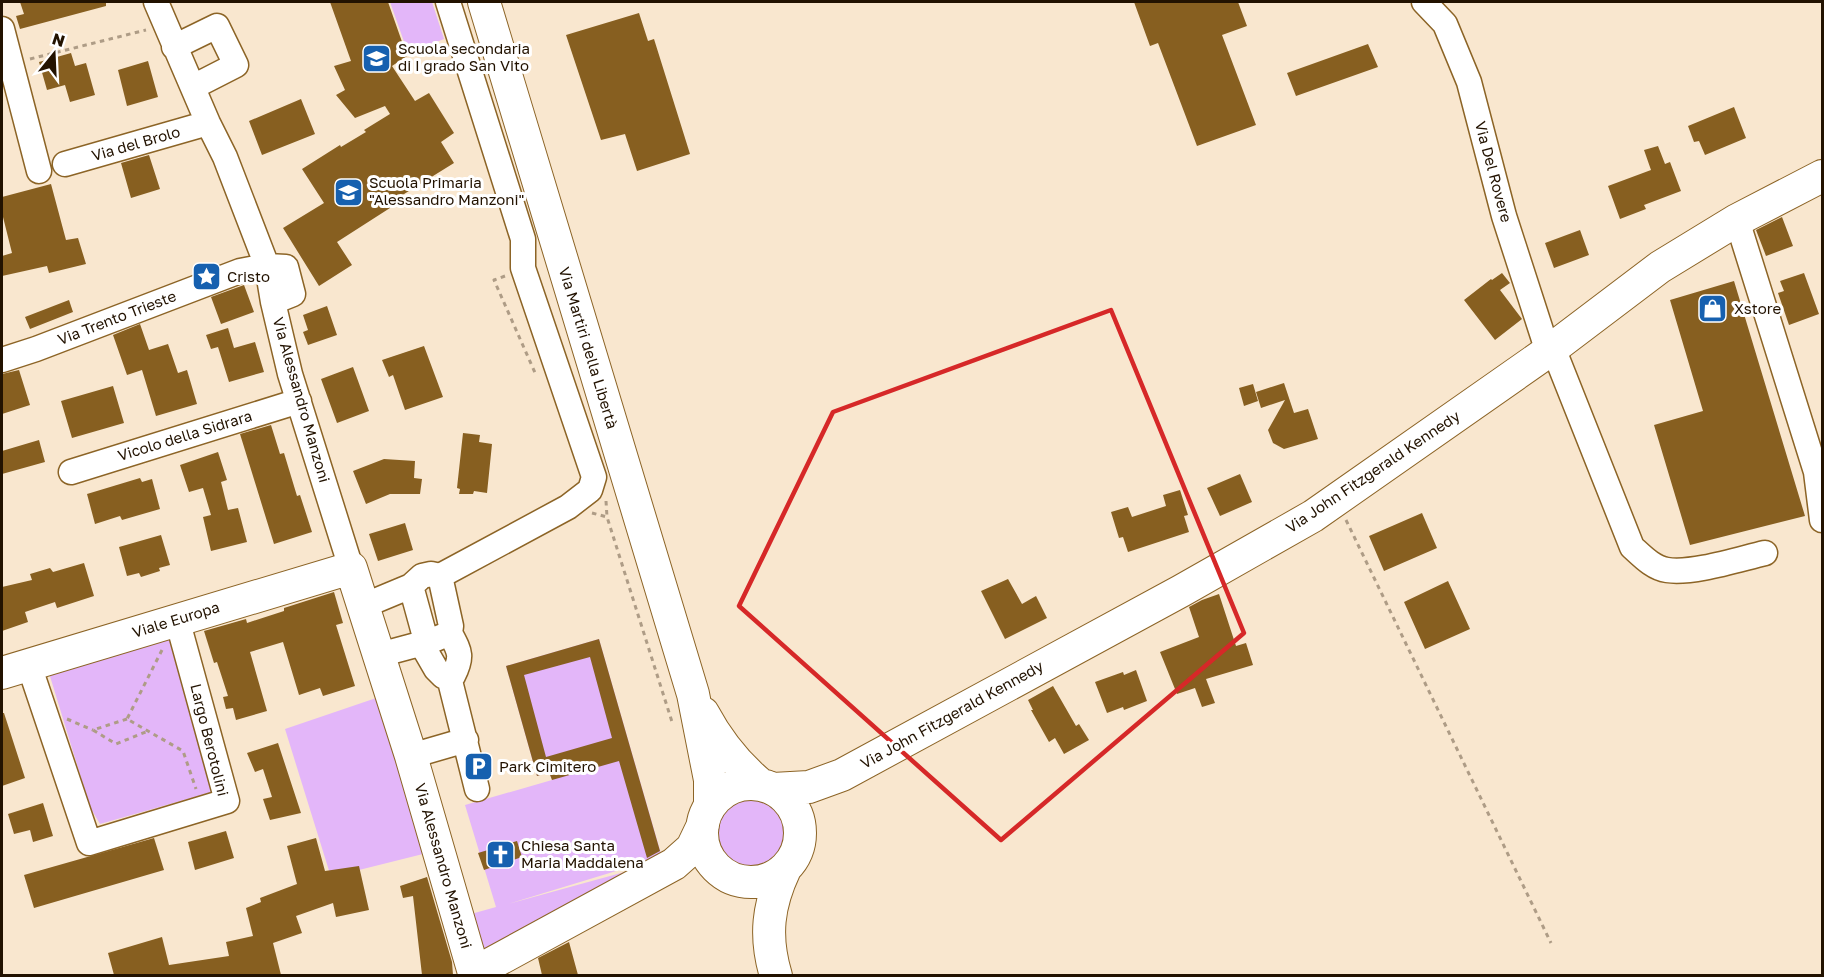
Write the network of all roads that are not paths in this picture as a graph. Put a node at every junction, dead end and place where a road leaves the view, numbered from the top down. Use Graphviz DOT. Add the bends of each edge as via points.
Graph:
graph roads {
  1 [pos="156,2"];
  2 [pos="448,2"];
  3 [pos="484,2"];
  4 [pos="1424,2"];
  5 [pos="2,29"];
  6 [pos="174,47"];
  7 [pos="193,87"];
  8 [pos="208,123"];
  9 [pos="65,164"];
  10 [pos="39,171"];
  11 [pos="1822,176"];
  12 [pos="1737,220"];
  13 [pos="267,266"];
  14 [pos="1551,350"];
  15 [pos="2,360"];
  16 [pos="299,401"];
  17 [pos="71,472"];
  18 [pos="1822,520"];
  19 [pos="1765,553"];
  20 [pos="351,568"];
  21 [pos="440,576"];
  22 [pos="411,586"];
  23 [pos="363,606"];
  24 [pos="180,630"];
  25 [pos="434,639"];
  26 [pos="379,655"];
  27 [pos="15,669"];
  28 [pos="693,694"];
  29 [pos="466,740"];
  30 [pos="411,756"];
  31 [pos="842,775"];
  32 [pos="767,787"];
  33 [pos="477,789"];
  34 [pos="707,815"];
  35 [pos="800,826"];
  36 [pos="785,868"];
  37 [pos="726,875"];
  38 [pos="644,881"];
  39 [pos="773,966"];
  40 [pos="473,974"];
  1 -- 6 [label="street, Via Alessandro Manzoni"];
  2 -- 21 [label="street" via="523,239 524,268 594,477 590,490 568,507"];
  3 -- 28 [label="main road, Via Martiri della Libertà"];
  4 -- 14 [label="street, Via Del Rovere" via="1445,24 1469,82 1504,216"];
  5 -- 10 [label="street"];
  6 -- 7 [label="street, Via Alessandro Manzoni"];
  6 -- 7 [label="street" via="217,26 236,65"];
  7 -- 8 [label="street, Via Alessandro Manzoni"];
  8 -- 9 [label="street, Via del Brolo"];
  8 -- 13 [label="street, Via Alessandro Manzoni"];
  11 -- 12 [label="main road, Via John Fitzgerald Kennedy"];
  12 -- 14 [label="main road, Via John Fitzgerald Kennedy" via="1660,267"];
  12 -- 18 [label="street" via="1816,472"];
  13 -- 15 [label="street, Via Trento Trieste" via="240,271"];
  13 -- 16 [label="street, Via Alessandro Manzoni"];
  14 -- 19 [label="street, Via Del Rovere" via="1632,546 1665,570 1685,570"];
  14 -- 31 [label="main road, Via John Fitzgerald Kennedy" via="1313,516"];
  16 -- 17 [label="street, Vicolo della Sidrara"];
  16 -- 20 [label="street, Via Alessandro Manzoni"];
  20 -- 23 [label="main road, Via Alessandro Manzoni"];
  20 -- 24 [label="main road, Viale Europa"];
  21 -- 22 [label="street" via="422,576"];
  21 -- 25 [label="street" via="451,626"];
  22 -- 23 [label="street"];
  22 -- 25 [label="street" via="424,637"];
  23 -- 26 [label="main road, Via Alessandro Manzoni"];
  24 -- 27 [label="main road, Viale Europa"];
  24 -- 27 [label="street, Largo Berotolini" via="227,801 89,843 47,715"];
  25 -- 26 [label="street"];
  25 -- 29 [label="street" via="460,651 459,663 449,677"];
  26 -- 30 [label="main road, Via Alessandro Manzoni"];
  28 -- 32 [label="main road, Via Martiri della Libertà" via="716,737 743,770"];
  28 -- 34 [label="main road, Via Martiri della Libertà" via="710,780"];
  29 -- 30 [label="street"];
  29 -- 33 [label="street"];
  30 -- 40 [label="main road, Via Alessandro Manzoni"];
  31 -- 32 [label="main road, Via John Fitzgerald Kennedy" via="809,787"];
  31 -- 35 [label="main road, Via John Fitzgerald Kennedy"];
  32 -- 34 [label="main road" via="732,787 720,795"];
  32 -- 35 [label="main road" via="791,804"];
  34 -- 37 [label="main road" via="703,842 710,859"];
  34 -- 38 [label="main road" via="697,841 684,856"];
  35 -- 36 [label="main road" via="795,856"];
  36 -- 37 [label="main road" via="770,879 757,882"];
  36 -- 39 [label="main road" via="769,914"];
  37 -- 38 [label="main road" via="689,872"];
  37 -- 39 [label="main road" via="748,902"];
  38 -- 40 [label="main road"];
}
